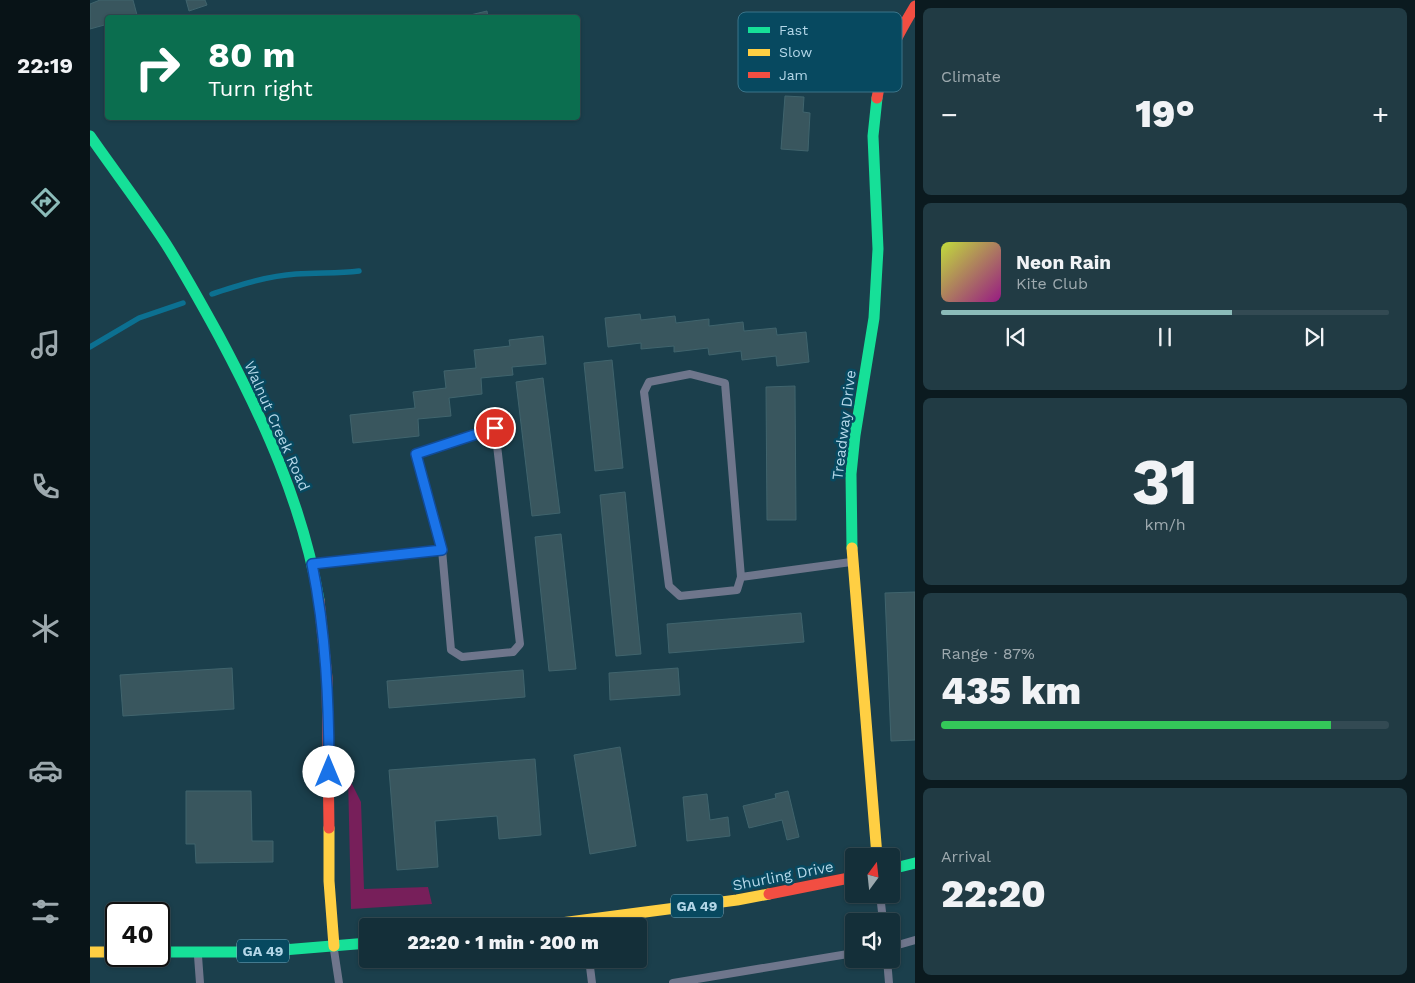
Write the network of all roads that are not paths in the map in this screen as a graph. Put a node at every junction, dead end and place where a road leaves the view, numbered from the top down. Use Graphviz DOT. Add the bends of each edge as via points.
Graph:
graph roads {
  1 [pos="915,6"];
  2 [pos="902,28"];
  3 [pos="878,92"];
  4 [pos="90,136"];
  5 [pos="442,550"];
  6 [pos="853,562"];
  7 [pos="312,564"];
  8 [pos="741,576"];
  9 [pos="876,848"];
  10 [pos="915,863"];
  11 [pos="900,867"];
  12 [pos="845,879"];
  13 [pos="617,918"];
  14 [pos="915,940"];
  15 [pos="359,944"];
  16 [pos="900,944"];
  17 [pos="334,946"];
  18 [pos="90,952"];
  19 [pos="105,952"];
  20 [pos="170,952"];
  21 [pos="197,952"];
  22 [pos="845,955"];
  23 [pos="590,968"];
  24 [pos="888,968"];
  25 [pos="200,983"];
  26 [pos="339,983"];
  27 [pos="592,983"];
  28 [pos="673,983"];
  29 [pos="890,983"];
  1 -- 2 [label="street, Treadway Drive"];
  3 -- 6 [label="street, Treadway Drive" via="873,136 878,249 874,318 851,474"];
  4 -- 7 [label="street, Walnut Creek Road" via="176,260 248,393 286,474 307,536"];
  5 -- 5 [label="lane" via="451,650 462,657 513,652 520,644 495,428 416,454"];
  5 -- 7 [label="lane"];
  6 -- 8 [label="lane"];
  6 -- 9 [label="street, Treadway Drive"];
  7 -- 17 [label="street, Walnut Creek Road" via="326,654 329,882"];
  8 -- 8 [label="lane" via="725,384 690,374 649,382 644,392 669,586 680,596 737,590"];
  10 -- 11 [label="street"];
  12 -- 13 [label="street, Shurling Drive / GA 49" via="737,900"];
  14 -- 16 [label="lane"];
  15 -- 17 [label="street, GA 49"];
  17 -- 21 [label="street, GA 49" via="259,952"];
  17 -- 26 [label="lane"];
  18 -- 19 [label="street"];
  20 -- 21 [label="street, GA 49"];
  21 -- 25 [label="lane"];
  22 -- 28 [label="lane"];
  23 -- 27 [label="lane"];
  24 -- 29 [label="lane"];
}
